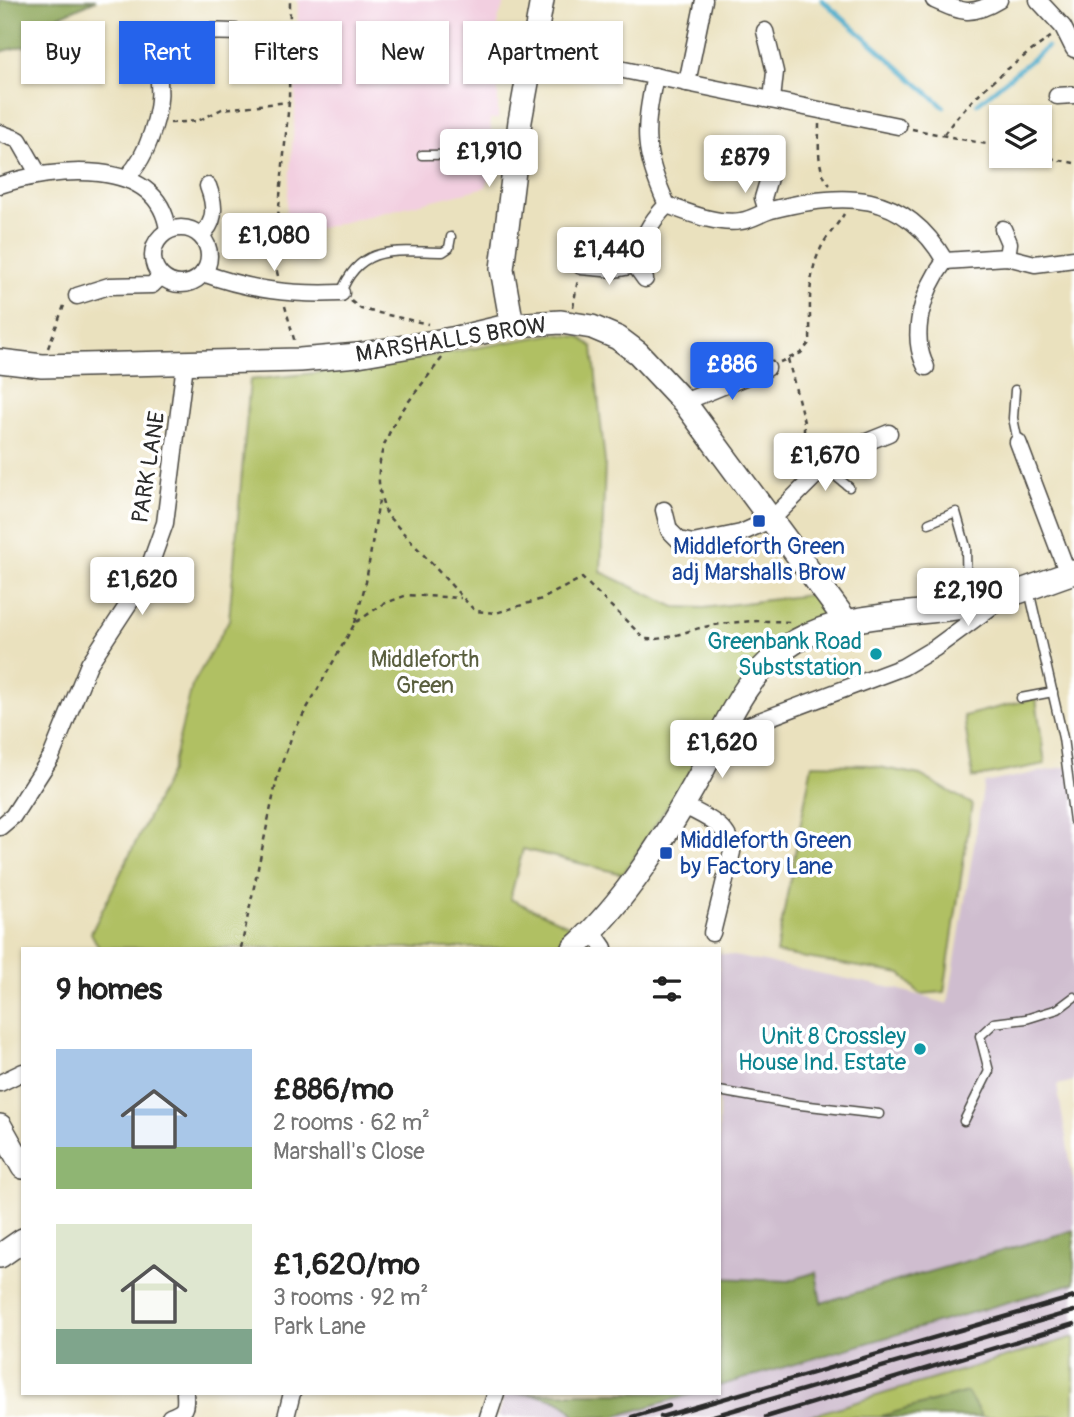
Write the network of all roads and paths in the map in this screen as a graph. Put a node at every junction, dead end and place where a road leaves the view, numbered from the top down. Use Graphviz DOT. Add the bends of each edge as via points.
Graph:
graph roads {
  1 [pos="290,0"];
  2 [pos="542,0"];
  3 [pos="704,0"];
  4 [pos="933,0"];
  5 [pos="999,0"];
  6 [pos="1038,0"];
  7 [pos="290,21"];
  8 [pos="537,21"];
  9 [pos="1063,27"];
  10 [pos="765,31"];
  11 [pos="229,32"];
  12 [pos="1074,49"];
  13 [pos="623,70"];
  14 [pos="655,76"];
  15 [pos="687,83"];
  16 [pos="289,84"];
  17 [pos="526,84"];
  18 [pos="1074,95"];
  19 [pos="1057,96"];
  20 [pos="772,100"];
  21 [pos="289,102"];
  22 [pos="823,111"];
  23 [pos="153,124"];
  24 [pos="898,126"];
  25 [pos="0,133"];
  26 [pos="944,134"];
  27 [pos="989,144"];
  28 [pos="422,155"];
  29 [pos="516,155"];
  30 [pos="1052,158"];
  31 [pos="1074,163"];
  32 [pos="38,175"];
  33 [pos="127,177"];
  34 [pos="769,178"];
  35 [pos="0,185"];
  36 [pos="208,186"];
  37 [pos="843,198"];
  38 [pos="667,205"];
  39 [pos="767,211"];
  40 [pos="1003,229"];
  41 [pos="168,230"];
  42 [pos="201,235"];
  43 [pos="452,237"];
  44 [pos="1007,257"];
  45 [pos="1074,259"];
  46 [pos="945,261"];
  47 [pos="635,265"];
  48 [pos="580,266"];
  49 [pos="203,273"];
  50 [pos="161,276"];
  51 [pos="645,279"];
  52 [pos="281,292"];
  53 [pos="341,293"];
  54 [pos="77,296"];
  55 [pos="570,322"];
  56 [pos="512,325"];
  57 [pos="450,340"];
  58 [pos="788,359"];
  59 [pos="300,360"];
  60 [pos="0,362"];
  61 [pos="185,364"];
  62 [pos="42,366"];
  63 [pos="926,367"];
  64 [pos="766,368"];
  65 [pos="1015,390"];
  66 [pos="684,402"];
  67 [pos="889,433"];
  68 [pos="1018,442"];
  69 [pos="824,467"];
  70 [pos="849,487"];
  71 [pos="379,496"];
  72 [pos="664,510"];
  73 [pos="772,519"];
  74 [pos="929,523"];
  75 [pos="1071,573"];
  76 [pos="1029,590"];
  77 [pos="461,598"];
  78 [pos="1002,598"];
  79 [pos="968,606"];
  80 [pos="847,622"];
  81 [pos="355,623"];
  82 [pos="796,623"];
  83 [pos="1053,692"];
  84 [pos="1021,698"];
  85 [pos="717,738"];
  86 [pos="683,805"];
  87 [pos="1074,821"];
  88 [pos="0,827"];
  89 [pos="712,933"];
  90 [pos="598,940"];
  91 [pos="242,947"];
  92 [pos="577,947"];
  93 [pos="1074,997"];
  94 [pos="21,1073"];
  95 [pos="0,1083"];
  96 [pos="721,1091"];
  97 [pos="879,1114"];
  98 [pos="964,1121"];
  99 [pos="0,1126"];
  100 [pos="21,1163"];
  101 [pos="21,1241"];
  102 [pos="0,1256"];
  103 [pos="185,1395"];
  104 [pos="292,1395"];
  105 [pos="495,1395"];
  106 [pos="170,1417"];
  107 [pos="286,1417"];
  108 [pos="488,1417"];
  1 -- 7 [label="path"];
  2 -- 8 [label="street"];
  3 -- 15 [label="street"];
  4 -- 5 [label="street" via="961,12 974,12"];
  6 -- 9 [label="street"];
  9 -- 12 [label="street"];
  9 -- 26 [label="path" via="1010,67 958,114"];
  10 -- 20 [label="street" via="775,72"];
  11 -- 23 [label="street" via="186,34 158,47 153,55 159,97"];
  13 -- 14 [label="street"];
  14 -- 15 [label="street"];
  14 -- 38 [label="street" via="645,124 650,166"];
  15 -- 20 [label="street"];
  16 -- 21 [label="path"];
  17 -- 29 [label="street"];
  18 -- 19 [label="street"];
  20 -- 22 [label="street"];
  21 -- 23 [label="path" via="222,109 198,121"];
  21 -- 52 [label="path" via="274,259"];
  22 -- 24 [label="street"];
  22 -- 37 [label="path" via="818,150 825,180"];
  23 -- 33 [label="street" via="137,167"];
  24 -- 26 [label="path"];
  25 -- 32 [label="street" via="19,140"];
  26 -- 27 [label="path"];
  28 -- 29 [label="lane"];
  29 -- 56 [label="street" via="502,269"];
  30 -- 31 [label="path"];
  32 -- 33 [label="street" via="67,171"];
  32 -- 35 [label="street"];
  33 -- 41 [label="street" via="158,205"];
  34 -- 39 [label="street" via="763,198"];
  36 -- 42 [label="street" via="213,214 211,226"];
  37 -- 39 [label="street"];
  37 -- 46 [label="street" via="881,202 919,226"];
  37 -- 58 [label="path" via="845,215 820,249 814,266 808,309 810,342 801,354"];
  38 -- 39 [label="street" via="713,220 740,221"];
  38 -- 47 [label="street" via="650,222"];
  40 -- 44 [label="street" via="1009,243"];
  41 -- 42 [label="street" via="185,228"];
  41 -- 50 [label="street" via="153,251"];
  42 -- 49 [label="street" via="209,258"];
  43 -- 53 [label="lane" via="443,252 398,249 376,254 346,277"];
  44 -- 45 [label="street" via="1035,264"];
  44 -- 46 [label="street"];
  46 -- 63 [label="street" via="931,280 922,308 917,349"];
  47 -- 48 [label="street" via="615,269"];
  47 -- 51 [label="street"];
  48 -- 55 [label="path"];
  49 -- 50 [label="street" via="178,284"];
  49 -- 52 [label="street" via="235,285"];
  50 -- 54 [label="street" via="152,285 108,286"];
  52 -- 53 [label="street"];
  52 -- 59 [label="path"];
  53 -- 57 [label="path" via="361,309 431,325"];
  54 -- 62 [label="path" via="64,303"];
  55 -- 56 [label="street, MARSHALLS BROW"];
  55 -- 66 [label="street, MARSHALLS BROW" via="618,338 656,369"];
  56 -- 57 [label="street, MARSHALLS BROW"];
  57 -- 59 [label="street, MARSHALLS BROW"];
  57 -- 71 [label="path" via="385,438 378,460"];
  58 -- 64 [label="path"];
  58 -- 69 [label="path" via="804,422 804,444"];
  59 -- 61 [label="street, MARSHALLS BROW"];
  60 -- 62 [label="street, MARSHALLS BROW"];
  61 -- 62 [label="street, MARSHALLS BROW"];
  61 -- 88 [label="street, PARK LANE" via="165,523 151,562 89,664 51,757 13,816"];
  64 -- 66 [label="street"];
  65 -- 68 [label="lane" via="1013,418"];
  66 -- 73 [label="street, MARSHALLS BROW"];
  67 -- 69 [label="street" via="837,454"];
  68 -- 75 [label="street"];
  69 -- 70 [label="lane"];
  69 -- 73 [label="street"];
  71 -- 77 [label="path" via="387,515"];
  71 -- 81 [label="path"];
  72 -- 73 [label="street" via="669,530 679,540 693,543 741,533"];
  73 -- 80 [label="street, MARSHALLS BROW"];
  74 -- 79 [label="lane" via="956,512 966,547"];
  75 -- 76 [label="street"];
  76 -- 78 [label="street"];
  76 -- 83 [label="lane"];
  77 -- 81 [label="path" via="407,595"];
  77 -- 82 [label="path" via="475,611 496,613 542,599 582,578 645,639 756,620"];
  78 -- 79 [label="street"];
  78 -- 85 [label="street" via="903,667"];
  79 -- 80 [label="street"];
  80 -- 85 [label="street" via="812,633 763,665 740,694"];
  81 -- 91 [label="path" via="293,733 278,774"];
  83 -- 84 [label="lane"];
  83 -- 87 [label="lane"];
  85 -- 86 [label="street"];
  86 -- 89 [label="street" via="731,838 732,852"];
  86 -- 90 [label="street"];
  90 -- 92 [label="street"];
  93 -- 98 [label="lane" via="1058,1009 994,1023 980,1036 989,1071"];
  94 -- 95 [label="street"];
  96 -- 97 [label="lane"];
  99 -- 100 [label="street"];
  101 -- 102 [label="street"];
  103 -- 106 [label="street" via="183,1412"];
  104 -- 107 [label="street"];
  105 -- 108 [label="street"];
}
